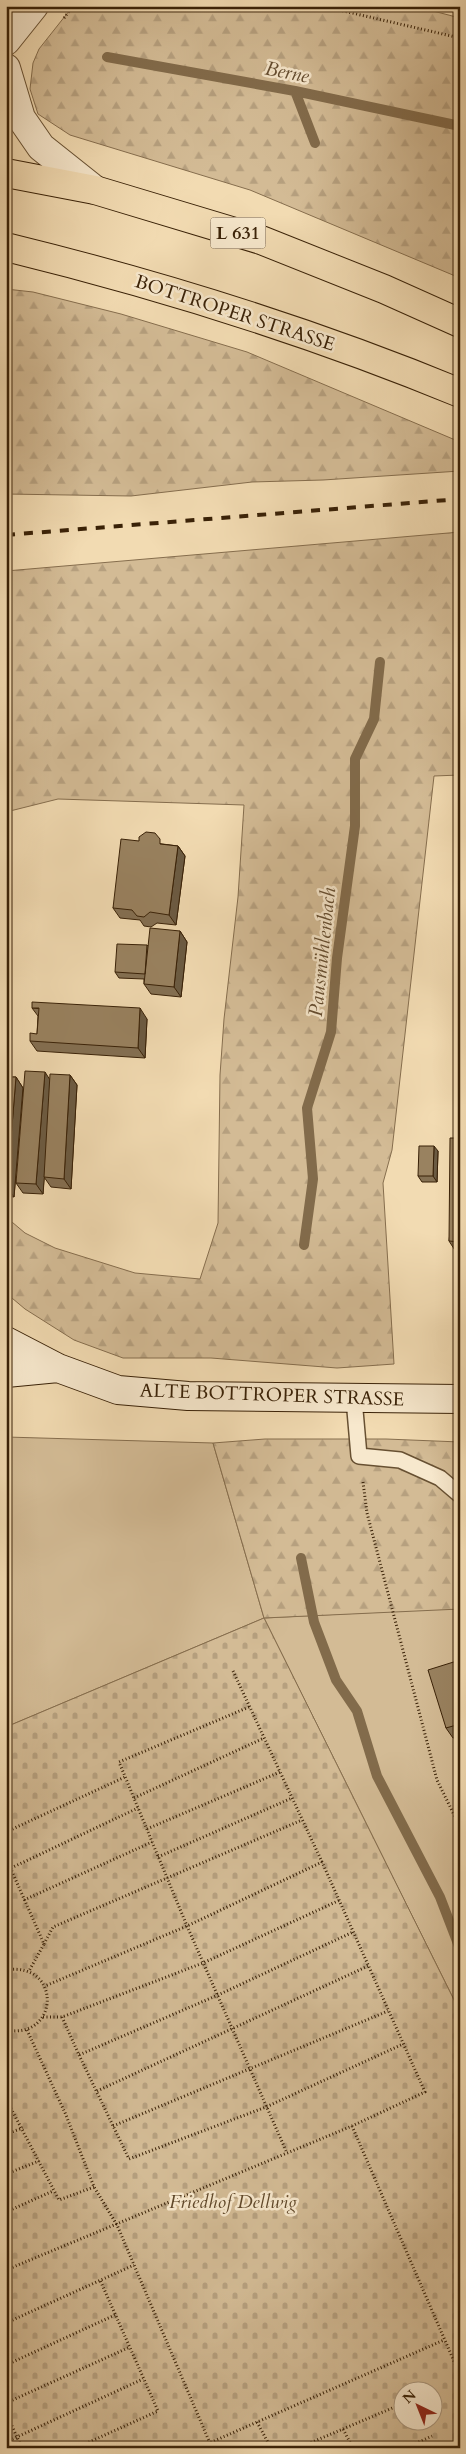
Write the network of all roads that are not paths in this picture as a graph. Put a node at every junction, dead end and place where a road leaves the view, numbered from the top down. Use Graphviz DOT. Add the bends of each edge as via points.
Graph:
graph roads {
  1 [pos="15,6"];
  2 [pos="34,6"];
  3 [pos="6,13"];
  4 [pos="6,41"];
  5 [pos="6,68"];
  6 [pos="6,173"];
  7 [pos="95,190"];
  8 [pos="6,246"];
  9 [pos="460,323"];
  10 [pos="460,393"];
  11 [pos="6,1341"];
  12 [pos="58,1368"];
  13 [pos="6,1373"];
  14 [pos="354,1399"];
  15 [pos="460,1399"];
  16 [pos="460,1494"];
  1 -- 3 [label="street"];
  2 -- 4 [label="street"];
  5 -- 7 [label="street, L 631" via="21,118 41,147"];
  6 -- 7 [label="main road, L 631"];
  7 -- 9 [label="main road, L 631" via="261,240"];
  8 -- 10 [label="main road, BOTTROPER STRASSE" via="196,298 308,335"];
  11 -- 12 [label="street, ALTE BOTTROPER STRASSE"];
  12 -- 13 [label="street, ALTE BOTTROPER STRASSE"];
  12 -- 14 [label="street, ALTE BOTTROPER STRASSE" via="118,1390 188,1396"];
  14 -- 15 [label="street, ALTE BOTTROPER STRASSE"];
  14 -- 16 [label="lane" via="359,1456 400,1460 440,1478"];
}
